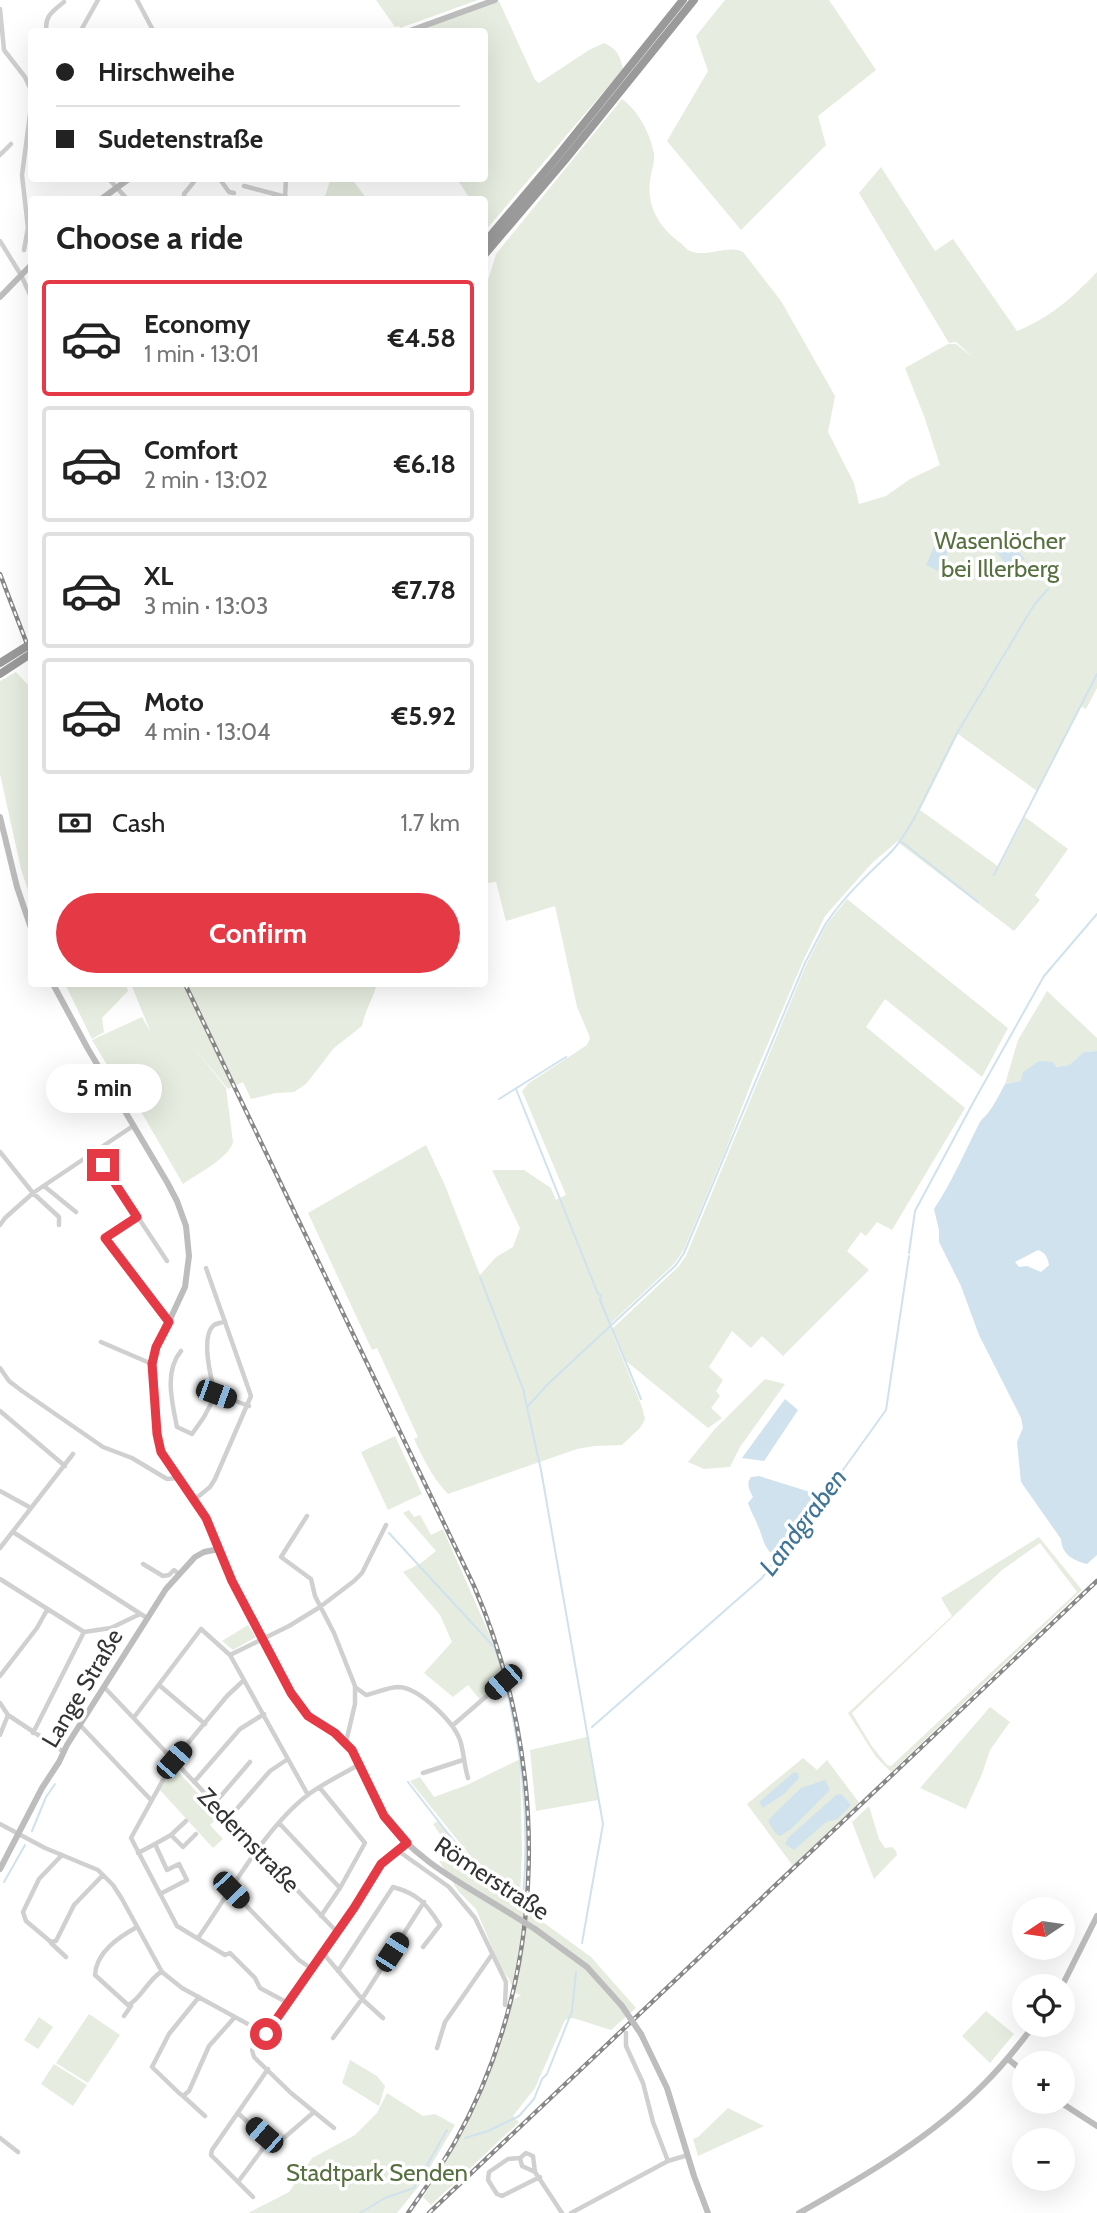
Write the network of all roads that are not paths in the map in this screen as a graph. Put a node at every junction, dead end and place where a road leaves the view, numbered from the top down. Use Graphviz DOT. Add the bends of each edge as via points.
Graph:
graph roads {
  1 [pos="98,0"];
  2 [pos="137,0"];
  3 [pos="495,0"];
  4 [pos="683,0"];
  5 [pos="694,0"];
  6 [pos="64,2"];
  7 [pos="0,9"];
  8 [pos="46,28"];
  9 [pos="82,28"];
  10 [pos="152,28"];
  11 [pos="418,28"];
  12 [pos="2,51"];
  13 [pos="28,74"];
  14 [pos="24,77"];
  15 [pos="28,84"];
  16 [pos="28,121"];
  17 [pos="11,144"];
  18 [pos="0,155"];
  19 [pos="112,182"];
  20 [pos="125,182"];
  21 [pos="222,182"];
  22 [pos="244,182"];
  23 [pos="244,186"];
  24 [pos="118,188"];
  25 [pos="106,196"];
  26 [pos="125,196"];
  27 [pos="233,196"];
  28 [pos="278,196"];
  29 [pos="28,228"];
  30 [pos="28,228"];
  31 [pos="488,238"];
  32 [pos="1,244"];
  33 [pos="24,250"];
  34 [pos="488,250"];
  35 [pos="28,268"];
  36 [pos="21,275"];
  37 [pos="28,290"];
  38 [pos="0,297"];
  39 [pos="28,646"];
  40 [pos="28,656"];
  41 [pos="0,663"];
  42 [pos="0,674"];
  43 [pos="0,817"];
  44 [pos="28,919"];
  45 [pos="54,987"];
  46 [pos="133,1126"];
  47 [pos="0,1152"];
  48 [pos="95,1152"];
  49 [pos="44,1186"];
  50 [pos="33,1193"];
  51 [pos="76,1212"];
  52 [pos="137,1217"];
  53 [pos="0,1225"];
  54 [pos="59,1225"];
  55 [pos="167,1261"];
  56 [pos="206,1268"];
  57 [pos="225,1321"];
  58 [pos="169,1322"];
  59 [pos="100,1342"];
  60 [pos="181,1351"];
  61 [pos="152,1364"];
  62 [pos="1,1370"];
  63 [pos="216,1394"];
  64 [pos="249,1406"];
  65 [pos="0,1411"];
  66 [pos="73,1454"];
  67 [pos="65,1466"];
  68 [pos="178,1478"];
  69 [pos="0,1491"];
  70 [pos="194,1500"];
  71 [pos="31,1508"];
  72 [pos="307,1516"];
  73 [pos="386,1525"];
  74 [pos="13,1532"];
  75 [pos="0,1548"];
  76 [pos="219,1549"];
  77 [pos="143,1564"];
  78 [pos="179,1574"];
  79 [pos="0,1579"];
  80 [pos="320,1607"];
  81 [pos="47,1610"];
  82 [pos="140,1614"];
  83 [pos="148,1618"];
  84 [pos="84,1632"];
  85 [pos="263,1640"];
  86 [pos="230,1655"];
  87 [pos="0,1676"];
  88 [pos="244,1679"];
  89 [pos="503,1682"];
  90 [pos="159,1685"];
  91 [pos="104,1686"];
  92 [pos="355,1686"];
  93 [pos="0,1703"];
  94 [pos="264,1714"];
  95 [pos="8,1715"];
  96 [pos="135,1716"];
  97 [pos="205,1724"];
  98 [pos="79,1725"];
  99 [pos="452,1726"];
  100 [pos="33,1732"];
  101 [pos="0,1735"];
  102 [pos="346,1742"];
  103 [pos="64,1752"];
  104 [pos="288,1759"];
  105 [pos="174,1760"];
  106 [pos="463,1760"];
  107 [pos="250,1762"];
  108 [pos="360,1764"];
  109 [pos="423,1773"];
  110 [pos="468,1778"];
  111 [pos="194,1782"];
  112 [pos="320,1788"];
  113 [pos="308,1795"];
  114 [pos="151,1800"];
  115 [pos="214,1804"];
  116 [pos="228,1819"];
  117 [pos="186,1821"];
  118 [pos="0,1824"];
  119 [pos="280,1824"];
  120 [pos="19,1834"];
  121 [pos="196,1834"];
  122 [pos="171,1835"];
  123 [pos="407,1843"];
  124 [pos="155,1844"];
  125 [pos="258,1849"];
  126 [pos="397,1850"];
  127 [pos="138,1853"];
  128 [pos="62,1855"];
  129 [pos="0,1869"];
  130 [pos="103,1874"];
  131 [pos="340,1888"];
  132 [pos="231,1890"];
  133 [pos="160,1895"];
  134 [pos="424,1902"];
  135 [pos="321,1916"];
  136 [pos="1097,1916"];
  137 [pos="137,1927"];
  138 [pos="337,1933"];
  139 [pos="198,1938"];
  140 [pos="51,1942"];
  141 [pos="423,1947"];
  142 [pos="323,1953"];
  143 [pos="492,1955"];
  144 [pos="66,1957"];
  145 [pos="312,1969"];
  146 [pos="338,1971"];
  147 [pos="162,1972"];
  148 [pos="1068,1974"];
  149 [pos="199,1997"];
  150 [pos="362,1999"];
  151 [pos="288,2003"];
  152 [pos="505,2004"];
  153 [pos="131,2005"];
  154 [pos="124,2016"];
  155 [pos="236,2017"];
  156 [pos="383,2018"];
  157 [pos="626,2033"];
  158 [pos="266,2034"];
  159 [pos="1025,2037"];
  160 [pos="333,2038"];
  161 [pos="437,2048"];
  162 [pos="1008,2059"];
  163 [pos="1012,2062"];
  164 [pos="268,2069"];
  165 [pos="183,2095"];
  166 [pos="314,2112"];
  167 [pos="1075,2112"];
  168 [pos="239,2114"];
  169 [pos="205,2116"];
  170 [pos="1097,2126"];
  171 [pos="334,2128"];
  172 [pos="0,2137"];
  173 [pos="271,2144"];
  174 [pos="18,2152"];
  175 [pos="688,2155"];
  176 [pos="520,2158"];
  177 [pos="668,2161"];
  178 [pos="535,2172"];
  179 [pos="540,2178"];
  180 [pos="238,2182"];
  181 [pos="253,2197"];
  182 [pos="562,2213"];
  183 [pos="571,2213"];
  184 [pos="708,2213"];
  185 [pos="799,2213"];
  1 -- 9 [label="street"];
  2 -- 10 [label="street"];
  3 -- 11 [label="main road"];
  4 -- 31 [label="highway"];
  5 -- 34 [label="highway"];
  6 -- 8 [label="street" via="45,21"];
  7 -- 12 [label="street"];
  12 -- 14 [label="street"];
  13 -- 14 [label="street"];
  14 -- 15 [label="street"];
  16 -- 30 [label="street" via="22,174"];
  17 -- 18 [label="street"];
  19 -- 24 [label="street"];
  20 -- 24 [label="main road"];
  21 -- 27 [label="street"];
  22 -- 23 [label="street"];
  23 -- 27 [label="street"];
  23 -- 28 [label="street"];
  24 -- 25 [label="main road"];
  24 -- 26 [label="street"];
  29 -- 33 [label="street"];
  32 -- 36 [label="street"];
  35 -- 36 [label="main road"];
  36 -- 37 [label="street"];
  36 -- 38 [label="main road"];
  39 -- 41 [label="highway, bridge"];
  40 -- 42 [label="highway, bridge"];
  43 -- 44 [label="main road"];
  45 -- 46 [label="main road, Römerstraße"];
  46 -- 48 [label="street"];
  46 -- 58 [label="main road, Römerstraße" via="167,1182 186,1226 186,1277"];
  47 -- 50 [label="street"];
  48 -- 49 [label="street"];
  48 -- 52 [label="street"];
  49 -- 50 [label="street"];
  49 -- 51 [label="street"];
  50 -- 53 [label="street"];
  50 -- 54 [label="street" via="59,1217"];
  52 -- 55 [label="street"];
  52 -- 58 [label="street" via="105,1238"];
  56 -- 57 [label="street"];
  57 -- 63 [label="street" via="211,1331 206,1358"];
  57 -- 64 [label="street" via="250,1388"];
  58 -- 61 [label="main road, Römerstraße"];
  59 -- 61 [label="street"];
  60 -- 63 [label="street" via="173,1360 171,1379 177,1427 195,1432"];
  61 -- 68 [label="main road, Römerstraße" via="161,1452"];
  62 -- 68 [label="street" via="22,1391 103,1447 167,1479"];
  63 -- 64 [label="street"];
  64 -- 70 [label="street" via="215,1479"];
  65 -- 67 [label="street"];
  66 -- 67 [label="street"];
  67 -- 71 [label="street"];
  68 -- 70 [label="main road, Römerstraße"];
  69 -- 71 [label="street"];
  70 -- 76 [label="main road, Römerstraße"];
  71 -- 74 [label="street"];
  72 -- 80 [label="street" via="281,1557 311,1579"];
  73 -- 80 [label="street" via="362,1573"];
  74 -- 75 [label="street"];
  74 -- 82 [label="street"];
  76 -- 78 [label="main road, Lange Straße" via="198,1555"];
  76 -- 85 [label="main road, Römerstraße"];
  77 -- 78 [label="street" via="163,1576 174,1570"];
  78 -- 83 [label="main road, Lange Straße"];
  79 -- 81 [label="street"];
  80 -- 85 [label="street"];
  80 -- 92 [label="street"];
  81 -- 84 [label="street"];
  81 -- 87 [label="street"];
  82 -- 83 [label="street"];
  82 -- 84 [label="street" via="111,1628"];
  83 -- 91 [label="main road, Lange Straße"];
  84 -- 100 [label="street"];
  85 -- 86 [label="street"];
  85 -- 102 [label="main road, Römerstraße" via="301,1707"];
  86 -- 88 [label="street"];
  86 -- 90 [label="street" via="201,1629"];
  88 -- 94 [label="street"];
  88 -- 97 [label="street"];
  89 -- 99 [label="street"];
  90 -- 96 [label="street"];
  90 -- 97 [label="street"];
  91 -- 96 [label="street, Zedernstraße"];
  91 -- 98 [label="main road, Lange Straße"];
  92 -- 99 [label="street" via="366,1695 391,1688 410,1689"];
  92 -- 102 [label="street"];
  93 -- 95 [label="street"];
  94 -- 104 [label="street"];
  94 -- 111 [label="street" via="240,1729"];
  95 -- 100 [label="street"];
  95 -- 101 [label="street"];
  96 -- 105 [label="street, Zedernstraße"];
  97 -- 105 [label="street"];
  98 -- 103 [label="main road, Lange Straße"];
  98 -- 114 [label="street"];
  99 -- 106 [label="street"];
  100 -- 103 [label="street"];
  102 -- 108 [label="main road, Römerstraße"];
  103 -- 120 [label="main road, Lange Straße"];
  104 -- 113 [label="street"];
  104 -- 116 [label="street" via="270,1771"];
  105 -- 111 [label="street, Zedernstraße"];
  105 -- 114 [label="street"];
  106 -- 109 [label="street"];
  106 -- 110 [label="street"];
  107 -- 115 [label="street"];
  108 -- 112 [label="street"];
  108 -- 123 [label="main road, Römerstraße" via="384,1816"];
  111 -- 115 [label="street, Zedernstraße"];
  112 -- 113 [label="street"];
  112 -- 131 [label="street" via="365,1843"];
  113 -- 119 [label="street"];
  114 -- 127 [label="street" via="131,1838"];
  115 -- 116 [label="street, Zedernstraße"];
  116 -- 125 [label="street, Zedernstraße"];
  117 -- 122 [label="street"];
  118 -- 120 [label="street"];
  119 -- 125 [label="street"];
  119 -- 131 [label="street"];
  120 -- 128 [label="street"];
  120 -- 129 [label="main road, Lange Straße"];
  121 -- 122 [label="street" via="183,1847"];
  122 -- 124 [label="street"];
  123 -- 126 [label="street"];
  123 -- 175 [label="main road, Römerstraße, bridge" via="587,1967 641,2034 667,2088"];
  124 -- 127 [label="street"];
  124 -- 133 [label="street" via="167,1870 179,1864 187,1880"];
  125 -- 132 [label="street"];
  125 -- 135 [label="street, Zedernstraße"];
  126 -- 138 [label="street" via="381,1864"];
  126 -- 143 [label="street" via="461,1899"];
  127 -- 133 [label="street"];
  128 -- 130 [label="street"];
  128 -- 140 [label="street" via="39,1879 23,1912 26,1921"];
  130 -- 137 [label="street"];
  130 -- 140 [label="street" via="74,1905 56,1941"];
  131 -- 135 [label="street"];
  132 -- 139 [label="street"];
  132 -- 145 [label="street"];
  133 -- 139 [label="street" via="177,1926"];
  134 -- 141 [label="street" via="439,1924"];
  134 -- 146 [label="street" via="410,1891 393,1887"];
  134 -- 150 [label="street"];
  135 -- 138 [label="street, Zedernstraße"];
  136 -- 148 [label="main road"];
  137 -- 147 [label="street"];
  137 -- 153 [label="street" via="111,1944 95,1971"];
  138 -- 142 [label="street"];
  139 -- 151 [label="street" via="225,1955 230,1953 260,1988"];
  140 -- 144 [label="street"];
  142 -- 145 [label="street"];
  142 -- 146 [label="street"];
  143 -- 152 [label="street" via="506,1982"];
  143 -- 161 [label="street" via="445,2022"];
  145 -- 151 [label="street"];
  146 -- 150 [label="street"];
  147 -- 149 [label="street"];
  147 -- 153 [label="street"];
  149 -- 155 [label="street"];
  149 -- 165 [label="street" via="169,2034 152,2067"];
  150 -- 156 [label="street"];
  150 -- 160 [label="street"];
  151 -- 158 [label="street"];
  153 -- 154 [label="street"];
  155 -- 158 [label="street"];
  155 -- 165 [label="street" via="209,2046"];
  157 -- 177 [label="street" via="626,2046"];
  158 -- 164 [label="street" via="251,2052"];
  159 -- 162 [label="main road"];
  162 -- 163 [label="main road"];
  162 -- 185 [label="main road" via="919,2140"];
  164 -- 166 [label="street"];
  164 -- 168 [label="street"];
  165 -- 169 [label="street"];
  166 -- 171 [label="street"];
  166 -- 173 [label="street"];
  167 -- 170 [label="main road"];
  168 -- 173 [label="street"];
  168 -- 180 [label="street" via="211,2155"];
  172 -- 174 [label="street"];
  173 -- 180 [label="street"];
  175 -- 177 [label="street"];
  175 -- 184 [label="main road, Römerstraße"];
  176 -- 178 [label="street" via="522,2166"];
  176 -- 178 [label="street" via="531,2154"];
  176 -- 179 [label="street" via="504,2161 489,2172 488,2180 497,2194 502,2196"];
  177 -- 183 [label="street"];
  178 -- 179 [label="street"];
  179 -- 182 [label="street"];
  180 -- 181 [label="street"];
}
